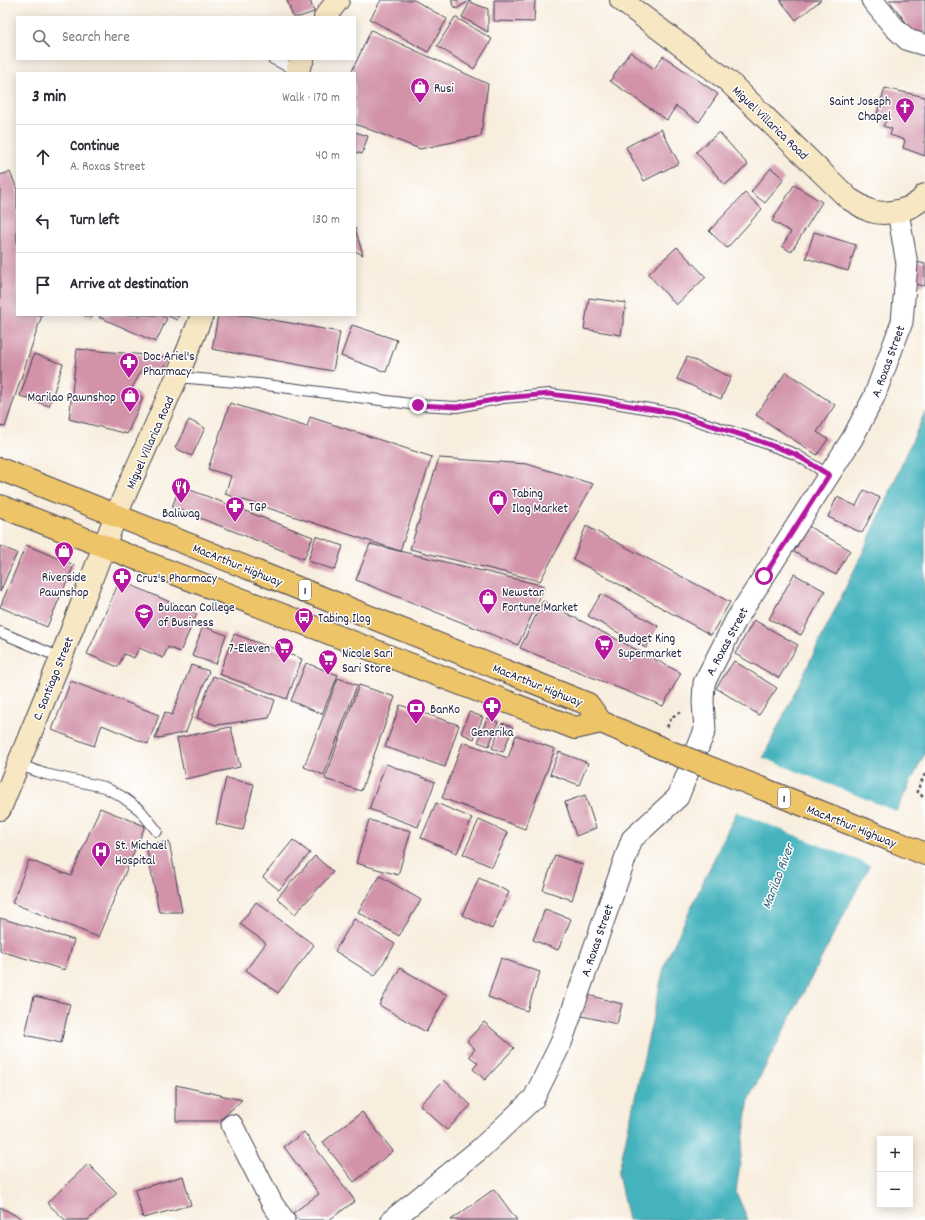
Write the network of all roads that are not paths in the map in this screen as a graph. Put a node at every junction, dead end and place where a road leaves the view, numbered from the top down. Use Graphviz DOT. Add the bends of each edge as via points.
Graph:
graph roads {
  1 [pos="338,0"];
  2 [pos="621,0"];
  3 [pos="872,0"];
  4 [pos="326,16"];
  5 [pos="925,45"];
  6 [pos="276,60"];
  7 [pos="298,68"];
  8 [pos="925,195"];
  9 [pos="898,212"];
  10 [pos="202,316"];
  11 [pos="177,377"];
  12 [pos="0,469"];
  13 [pos="829,475"];
  14 [pos="0,506"];
  15 [pos="116,515"];
  16 [pos="104,546"];
  17 [pos="0,632"];
  18 [pos="61,658"];
  19 [pos="601,722"];
  20 [pos="17,764"];
  21 [pos="0,809"];
  22 [pos="157,831"];
  23 [pos="925,854"];
  24 [pos="232,1125"];
  25 [pos="284,1220"];
  26 [pos="392,1220"];
  1 -- 4 [label="main road"];
  2 -- 9 [label="main road, Miguel Villarica Road" via="728,81 849,199 869,210"];
  3 -- 5 [label="street" via="894,28 908,40"];
  6 -- 7 [label="lane"];
  8 -- 9 [label="main road, Miguel Villarica Road" via="920,201"];
  9 -- 13 [label="street, A. Roxas Street" via="907,264 902,322 874,397"];
  10 -- 11 [label="main road, Miguel Villarica Road"];
  11 -- 13 [label="lane" via="259,384 418,405 457,407 503,398 549,394 597,400 673,413 748,437 795,454"];
  11 -- 15 [label="main road, Miguel Villarica Road"];
  12 -- 15 [label="highway, MacArthur Highway / 1"];
  13 -- 26 [label="street, A. Roxas Street" via="736,620 704,683 705,730 684,782 678,796 632,839 561,1044 534,1098 480,1149"];
  14 -- 16 [label="highway, MacArthur Highway"];
  15 -- 16 [label="main road, Miguel Villarica Road"];
  15 -- 19 [label="highway, MacArthur Highway / 1" via="588,704"];
  16 -- 18 [label="main road, C. Santiago Street"];
  16 -- 19 [label="highway, MacArthur Highway" via="575,728"];
  17 -- 18 [label="lane"];
  18 -- 20 [label="main road, C. Santiago Street"];
  19 -- 23 [label="highway, MacArthur Highway / 1, bridge"];
  20 -- 21 [label="main road, C. Santiago Street"];
  20 -- 22 [label="lane" via="45,774 104,787 140,810"];
  24 -- 25 [label="street"];
}
